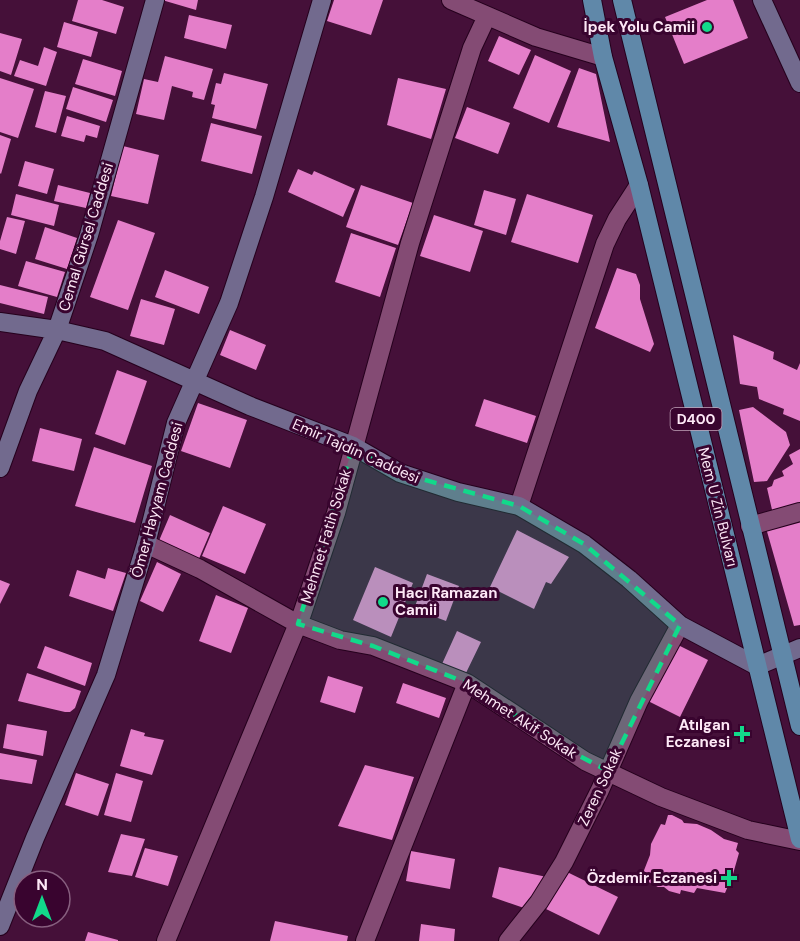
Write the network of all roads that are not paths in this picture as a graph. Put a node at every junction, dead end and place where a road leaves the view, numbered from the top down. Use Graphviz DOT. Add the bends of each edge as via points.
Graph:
graph roads {
  1 [pos="155,0"];
  2 [pos="321,0"];
  3 [pos="451,0"];
  4 [pos="592,0"];
  5 [pos="622,0"];
  6 [pos="762,0"];
  7 [pos="487,16"];
  8 [pos="603,57"];
  9 [pos="800,83"];
  10 [pos="639,185"];
  11 [pos="0,322"];
  12 [pos="57,330"];
  13 [pos="195,381"];
  14 [pos="353,446"];
  15 [pos="0,468"];
  16 [pos="519,506"];
  17 [pos="800,512"];
  18 [pos="750,526"];
  19 [pos="146,544"];
  20 [pos="298,624"];
  21 [pos="680,625"];
  22 [pos="792,652"];
  23 [pos="757,666"];
  24 [pos="467,683"];
  25 [pos="800,726"];
  26 [pos="608,771"];
  27 [pos="800,840"];
  28 [pos="0,926"];
  29 [pos="166,941"];
  30 [pos="365,941"];
  31 [pos="508,941"];
  1 -- 12 [label="street, Cemal Gürsel Caddesi" via="89,235"];
  2 -- 13 [label="street, Ömer Hayyam Caddesi" via="229,303"];
  3 -- 7 [label="street"];
  4 -- 8 [label="main road, Mem U Zin Bulvarı / D400"];
  5 -- 18 [label="main road, Mem U Zin Bulvarı / D400"];
  6 -- 9 [label="street"];
  7 -- 8 [label="street" via="536,37"];
  7 -- 14 [label="street, Mehmet Fatih Sokak" via="472,48 410,243"];
  8 -- 10 [label="main road, Mem U Zin Bulvarı / D400"];
  10 -- 16 [label="street" via="605,244"];
  10 -- 23 [label="main road, Mem U Zin Bulvarı / D400"];
  11 -- 12 [label="street, Emir Tajdin Caddesi"];
  12 -- 13 [label="street, Emir Tajdin Caddesi" via="105,341"];
  12 -- 15 [label="street, Cemal Gürsel Caddesi" via="28,391"];
  13 -- 14 [label="street, Emir Tajdin Caddesi"];
  13 -- 19 [label="street, Ömer Hayyam Caddesi" via="176,423"];
  14 -- 16 [label="street, Emir Tajdin Caddesi" via="400,473"];
  14 -- 20 [label="street, Mehmet Fatih Sokak" via="336,513"];
  16 -- 21 [label="street, Emir Tajdin Caddesi" via="585,544"];
  17 -- 18 [label="street"];
  18 -- 22 [label="main road, Mem U Zin Bulvarı / D400"];
  19 -- 20 [label="street, Mehmet Akif Sokak" via="200,569"];
  19 -- 28 [label="street, Ömer Hayyam Caddesi" via="106,675"];
  20 -- 24 [label="street, Mehmet Akif Sokak" via="340,640 373,646"];
  20 -- 29 [label="street, Mehmet Fatih Sokak"];
  21 -- 23 [label="street, Emir Tajdin Caddesi"];
  21 -- 26 [label="street, Zeren Sokak" via="639,701"];
  22 -- 23 [label="street"];
  22 -- 25 [label="main road, Mem U Zin Bulvarı / D400"];
  23 -- 27 [label="main road, Mem U Zin Bulvarı / D400"];
  24 -- 26 [label="street, Mehmet Akif Sokak" via="585,761"];
  24 -- 30 [label="street"];
  26 -- 27 [label="street, Mehmet Akif Sokak" via="698,813 748,830"];
  26 -- 31 [label="street, Zeren Sokak" via="564,862"];
}
